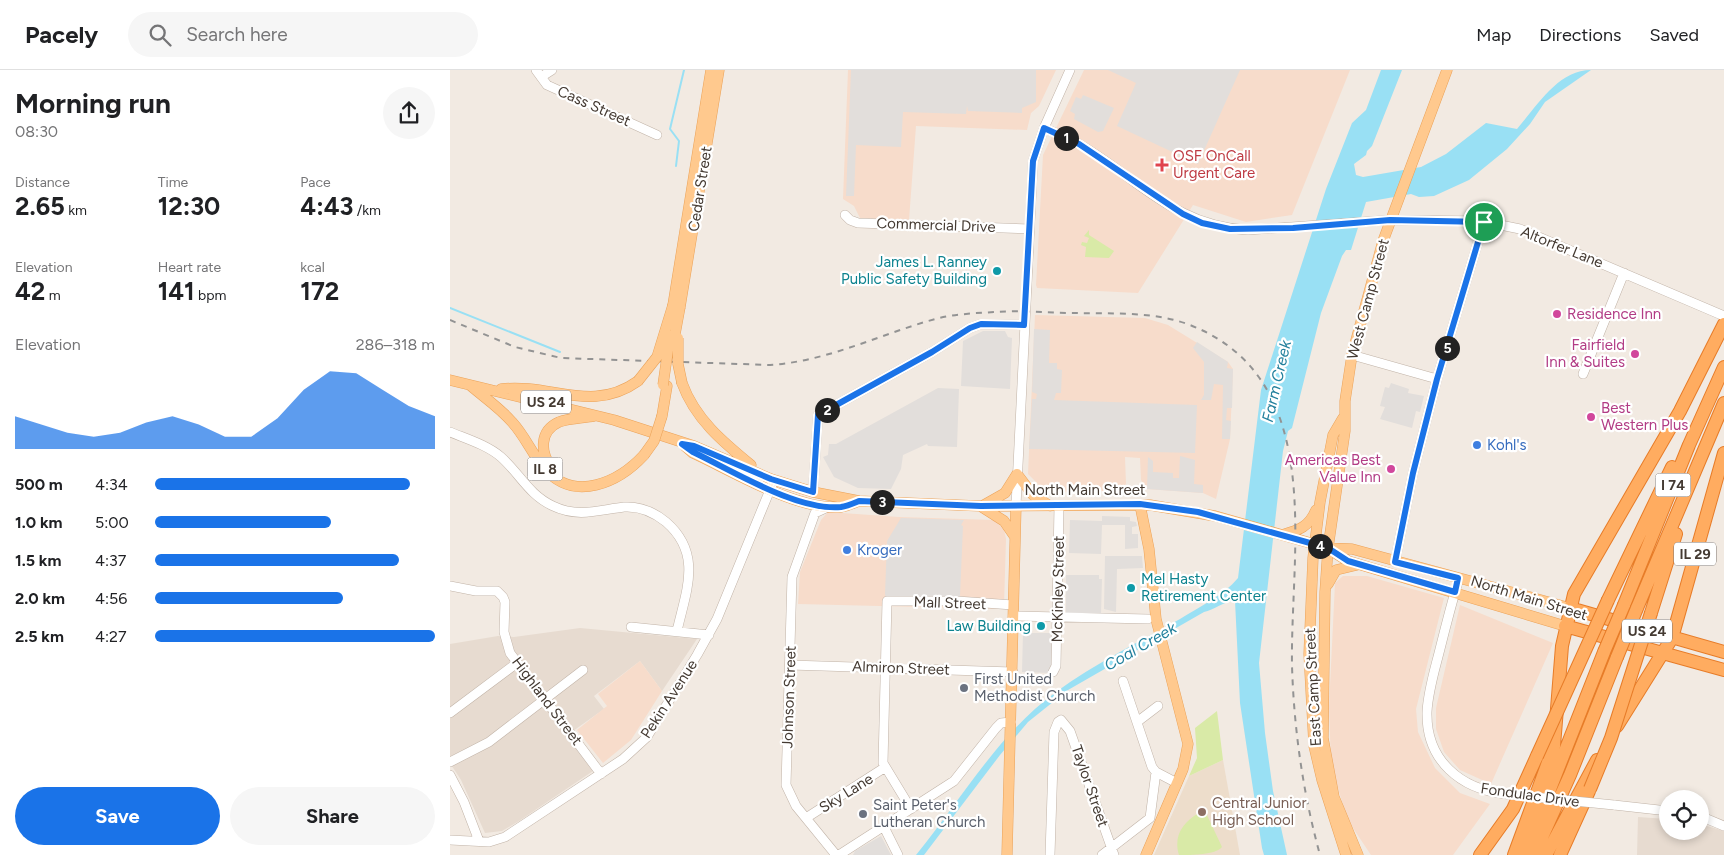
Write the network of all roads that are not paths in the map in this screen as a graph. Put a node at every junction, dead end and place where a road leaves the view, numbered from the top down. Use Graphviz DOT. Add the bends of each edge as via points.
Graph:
graph roads {
  1 [pos="552,70"];
  2 [pos="711,70"];
  3 [pos="719,70"];
  4 [pos="1070,70"];
  5 [pos="1447,70"];
  6 [pos="539,73"];
  7 [pos="1044,128"];
  8 [pos="657,135"];
  9 [pos="695,197"];
  10 [pos="846,215"];
  11 [pos="1390,220"];
  12 [pos="1484,222"];
  13 [pos="1029,229"];
  14 [pos="1624,273"];
  15 [pos="677,306"];
  16 [pos="1724,316"];
  17 [pos="1724,324"];
  18 [pos="1024,325"];
  19 [pos="1352,356"];
  20 [pos="1724,367"];
  21 [pos="1583,374"];
  22 [pos="1437,379"];
  23 [pos="450,380"];
  24 [pos="469,384"];
  25 [pos="492,390"];
  26 [pos="1724,404"];
  27 [pos="598,416"];
  28 [pos="1343,418"];
  29 [pos="450,432"];
  30 [pos="682,444"];
  31 [pos="1689,445"];
  32 [pos="1724,453"];
  33 [pos="642,454"];
  34 [pos="762,474"];
  35 [pos="1017,474"];
  36 [pos="772,484"];
  37 [pos="813,492"];
  38 [pos="797,500"];
  39 [pos="859,501"];
  40 [pos="1320,502"];
  41 [pos="1140,504"];
  42 [pos="832,506"];
  43 [pos="981,506"];
  44 [pos="1016,506"];
  45 [pos="1054,506"];
  46 [pos="810,526"];
  47 [pos="1281,535"];
  48 [pos="1015,538"];
  49 [pos="1314,545"];
  50 [pos="1328,548"];
  51 [pos="1395,562"];
  52 [pos="1359,564"];
  53 [pos="1458,578"];
  54 [pos="450,586"];
  55 [pos="1325,592"];
  56 [pos="1455,592"];
  57 [pos="1013,605"];
  58 [pos="1570,608"];
  59 [pos="1013,616"];
  60 [pos="1057,617"];
  61 [pos="1148,619"];
  62 [pos="1565,626"];
  63 [pos="631,627"];
  64 [pos="677,632"];
  65 [pos="709,635"];
  66 [pos="1672,638"];
  67 [pos="1724,652"];
  68 [pos="1664,654"];
  69 [pos="517,663"];
  70 [pos="790,665"];
  71 [pos="886,668"];
  72 [pos="583,670"];
  73 [pos="1724,670"];
  74 [pos="1013,672"];
  75 [pos="1053,672"];
  76 [pos="1123,681"];
  77 [pos="545,699"];
  78 [pos="1158,706"];
  79 [pos="450,712"];
  80 [pos="1137,722"];
  81 [pos="1011,732"];
  82 [pos="450,762"];
  83 [pos="884,768"];
  84 [pos="1156,772"];
  85 [pos="601,774"];
  86 [pos="450,775"];
  87 [pos="1177,783"];
  88 [pos="911,809"];
  89 [pos="1659,810"];
  90 [pos="806,818"];
  91 [pos="1709,820"];
  92 [pos="1724,826"];
  93 [pos="884,827"];
  94 [pos="450,840"];
  95 [pos="479,841"];
  96 [pos="1113,852"];
  97 [pos="838,855"];
  98 [pos="898,855"];
  99 [pos="1007,855"];
  100 [pos="1050,855"];
  101 [pos="1102,855"];
  102 [pos="1146,855"];
  103 [pos="1346,855"];
  104 [pos="1358,855"];
  105 [pos="1480,855"];
  106 [pos="1514,855"];
  107 [pos="1524,855"];
  108 [pos="1534,855"];
  109 [pos="1546,855"];
  110 [pos="1560,855"];
  1 -- 6 [label="street"];
  2 -- 9 [label="main road, Cedar Street / IL 8"];
  3 -- 9 [label="main road, Cedar Street / IL 8"];
  4 -- 7 [label="street"];
  5 -- 11 [label="main road, West Camp Street"];
  6 -- 8 [label="street, Cass Street" via="550,86"];
  7 -- 11 [label="street, Altorfer Lane" via="1079,144 1190,218 1230,229 1293,228"];
  7 -- 13 [label="street" via="1033,161"];
  9 -- 15 [label="main road, Cedar Street / IL 8"];
  10 -- 13 [label="street, Commercial Drive" via="858,223"];
  11 -- 12 [label="street, Altorfer Lane"];
  11 -- 19 [label="main road, West Camp Street"];
  12 -- 14 [label="street, Altorfer Lane" via="1520,229"];
  12 -- 22 [label="street"];
  13 -- 18 [label="street"];
  14 -- 16 [label="street, Altorfer Lane"];
  14 -- 21 [label="street"];
  15 -- 25 [label="main road, bridge" via="657,357 638,382 615,394 583,397 521,387"];
  15 -- 33 [label="main road, IL 8, bridge" via="660,415"];
  15 -- 34 [label="main road, IL 8, bridge" via="678,357 682,383 691,404 710,428"];
  17 -- 58 [label="highway" via="1672,425 1574,594"];
  18 -- 35 [label="street"];
  18 -- 37 [label="street" via="981,324 970,328 818,415"];
  19 -- 22 [label="street"];
  19 -- 28 [label="main road, West Camp Street"];
  20 -- 31 [label="highway, I 74"];
  22 -- 51 [label="street"];
  23 -- 24 [label="main road, US 24"];
  24 -- 25 [label="main road, US 24"];
  24 -- 33 [label="main road, IL 8" via="512,421 547,471 568,484 586,487 606,483 625,472"];
  25 -- 27 [label="main road, US 24"];
  26 -- 108 [label="highway, I 74, bridge"];
  26 -- 110 [label="highway, bridge" via="1670,549 1611,738"];
  27 -- 30 [label="main road, US 24"];
  27 -- 33 [label="main road, IL 8" via="560,422 548,431 543,441 544,454 555,471 574,480 597,480 618,472"];
  28 -- 40 [label="main road, West Camp Street" via="1333,435"];
  28 -- 50 [label="main road, West Camp Street" via="1345,431"];
  29 -- 64 [label="street" via="492,450 535,495 554,507 570,512 597,513 625,507 640,508 654,514 676,532 686,549 689,573"];
  30 -- 34 [label="main road"];
  30 -- 36 [label="main road, US 24" via="693,452"];
  31 -- 105 [label="highway, bridge" via="1675,462 1608,600 1513,809"];
  31 -- 107 [label="highway, I 74, bridge"];
  32 -- 66 [label="highway, IL 29"];
  34 -- 36 [label="main road, US 24"];
  35 -- 43 [label="main road" via="1005,493"];
  35 -- 44 [label="street"];
  35 -- 45 [label="main road" via="1033,495"];
  36 -- 37 [label="main road, US 24"];
  36 -- 38 [label="main road, US 24" via="777,494"];
  36 -- 65 [label="street, Pekin Avenue"];
  37 -- 39 [label="main road, US 24"];
  38 -- 42 [label="main road, US 24"];
  38 -- 46 [label="street" via="811,510"];
  39 -- 42 [label="main road, US 24" via="841,507"];
  39 -- 43 [label="main road, US 24"];
  40 -- 47 [label="main road" via="1306,526"];
  40 -- 49 [label="main road, West Camp Street"];
  41 -- 45 [label="main road, North Main Street / US 24"];
  41 -- 47 [label="main road, North Main Street / US 24" via="1198,512"];
  41 -- 87 [label="main road" via="1149,549 1153,602 1188,739 1186,758"];
  42 -- 46 [label="street, Johnson Street" via="817,512"];
  43 -- 44 [label="main road, US 24"];
  43 -- 48 [label="main road" via="1004,521"];
  44 -- 45 [label="main road, North Main Street / US 24"];
  44 -- 48 [label="main road"];
  45 -- 60 [label="street, McKinley Street"];
  46 -- 70 [label="street, Johnson Street" via="792,577"];
  47 -- 49 [label="main road, North Main Street / US 24"];
  48 -- 57 [label="main road"];
  49 -- 50 [label="main road, North Main Street / US 24"];
  49 -- 103 [label="main road, East Camp Street" via="1309,638 1312,733 1322,780"];
  50 -- 51 [label="main road, North Main Street / US 24" via="1352,550"];
  50 -- 52 [label="main road, North Main Street / US 24"];
  50 -- 55 [label="main road, East Camp Street"];
  51 -- 53 [label="main road, North Main Street / US 24"];
  52 -- 55 [label="main road" via="1334,572"];
  52 -- 56 [label="main road, North Main Street / US 24"];
  53 -- 56 [label="street, Fondulac Drive"];
  53 -- 58 [label="main road, North Main Street / US 24"];
  54 -- 69 [label="street, Highland Street" via="476,591 494,590 502,595 505,602 505,638"];
  55 -- 104 [label="main road, East Camp Street" via="1324,750 1337,807"];
  56 -- 62 [label="main road, North Main Street / US 24"];
  56 -- 89 [label="street, Fondulac Drive, bridge" via="1429,698 1427,722 1431,740 1443,763 1456,776 1476,788"];
  57 -- 59 [label="main road"];
  57 -- 71 [label="street, Mall Street" via="957,601 888,602"];
  58 -- 62 [label="highway"];
  58 -- 66 [label="highway, North Main Street / US 24"];
  59 -- 60 [label="street"];
  59 -- 74 [label="main road"];
  60 -- 61 [label="street"];
  60 -- 75 [label="street, McKinley Street" via="1056,666"];
  62 -- 68 [label="highway, North Main Street / US 24"];
  62 -- 106 [label="highway" via="1554,746"];
  63 -- 64 [label="street"];
  64 -- 65 [label="street"];
  65 -- 85 [label="street, Pekin Avenue" via="647,737"];
  66 -- 67 [label="highway, North Main Street / US 24"];
  66 -- 68 [label="highway, IL 29"];
  68 -- 73 [label="highway, North Main Street / US 24"];
  68 -- 109 [label="highway" via="1605,746"];
  69 -- 77 [label="street, Highland Street"];
  69 -- 79 [label="street"];
  70 -- 71 [label="street, Almiron Street"];
  70 -- 90 [label="street, Johnson Street" via="786,786"];
  71 -- 74 [label="street, Almiron Street"];
  71 -- 83 [label="street"];
  72 -- 77 [label="street"];
  74 -- 81 [label="main road"];
  76 -- 80 [label="street"];
  77 -- 82 [label="street" via="489,742"];
  77 -- 85 [label="street, Highland Street"];
  78 -- 80 [label="street"];
  80 -- 84 [label="street"];
  81 -- 88 [label="street" via="1001,723 954,781"];
  81 -- 99 [label="main road"];
  83 -- 88 [label="street"];
  83 -- 90 [label="street, Sky Lane"];
  84 -- 87 [label="street"];
  84 -- 96 [label="street" via="1150,818"];
  85 -- 95 [label="street, Pekin Avenue" via="510,835 495,841"];
  86 -- 95 [label="street"];
  87 -- 102 [label="main road"];
  88 -- 93 [label="street"];
  90 -- 97 [label="street, Johnson Street"];
  91 -- 92 [label="street"];
  93 -- 97 [label="street"];
  93 -- 98 [label="street"];
  94 -- 95 [label="street, Pekin Avenue"];
  96 -- 100 [label="street, Taylor Street" via="1070,731 1061,720 1054,732"];
  96 -- 101 [label="street"];
}
